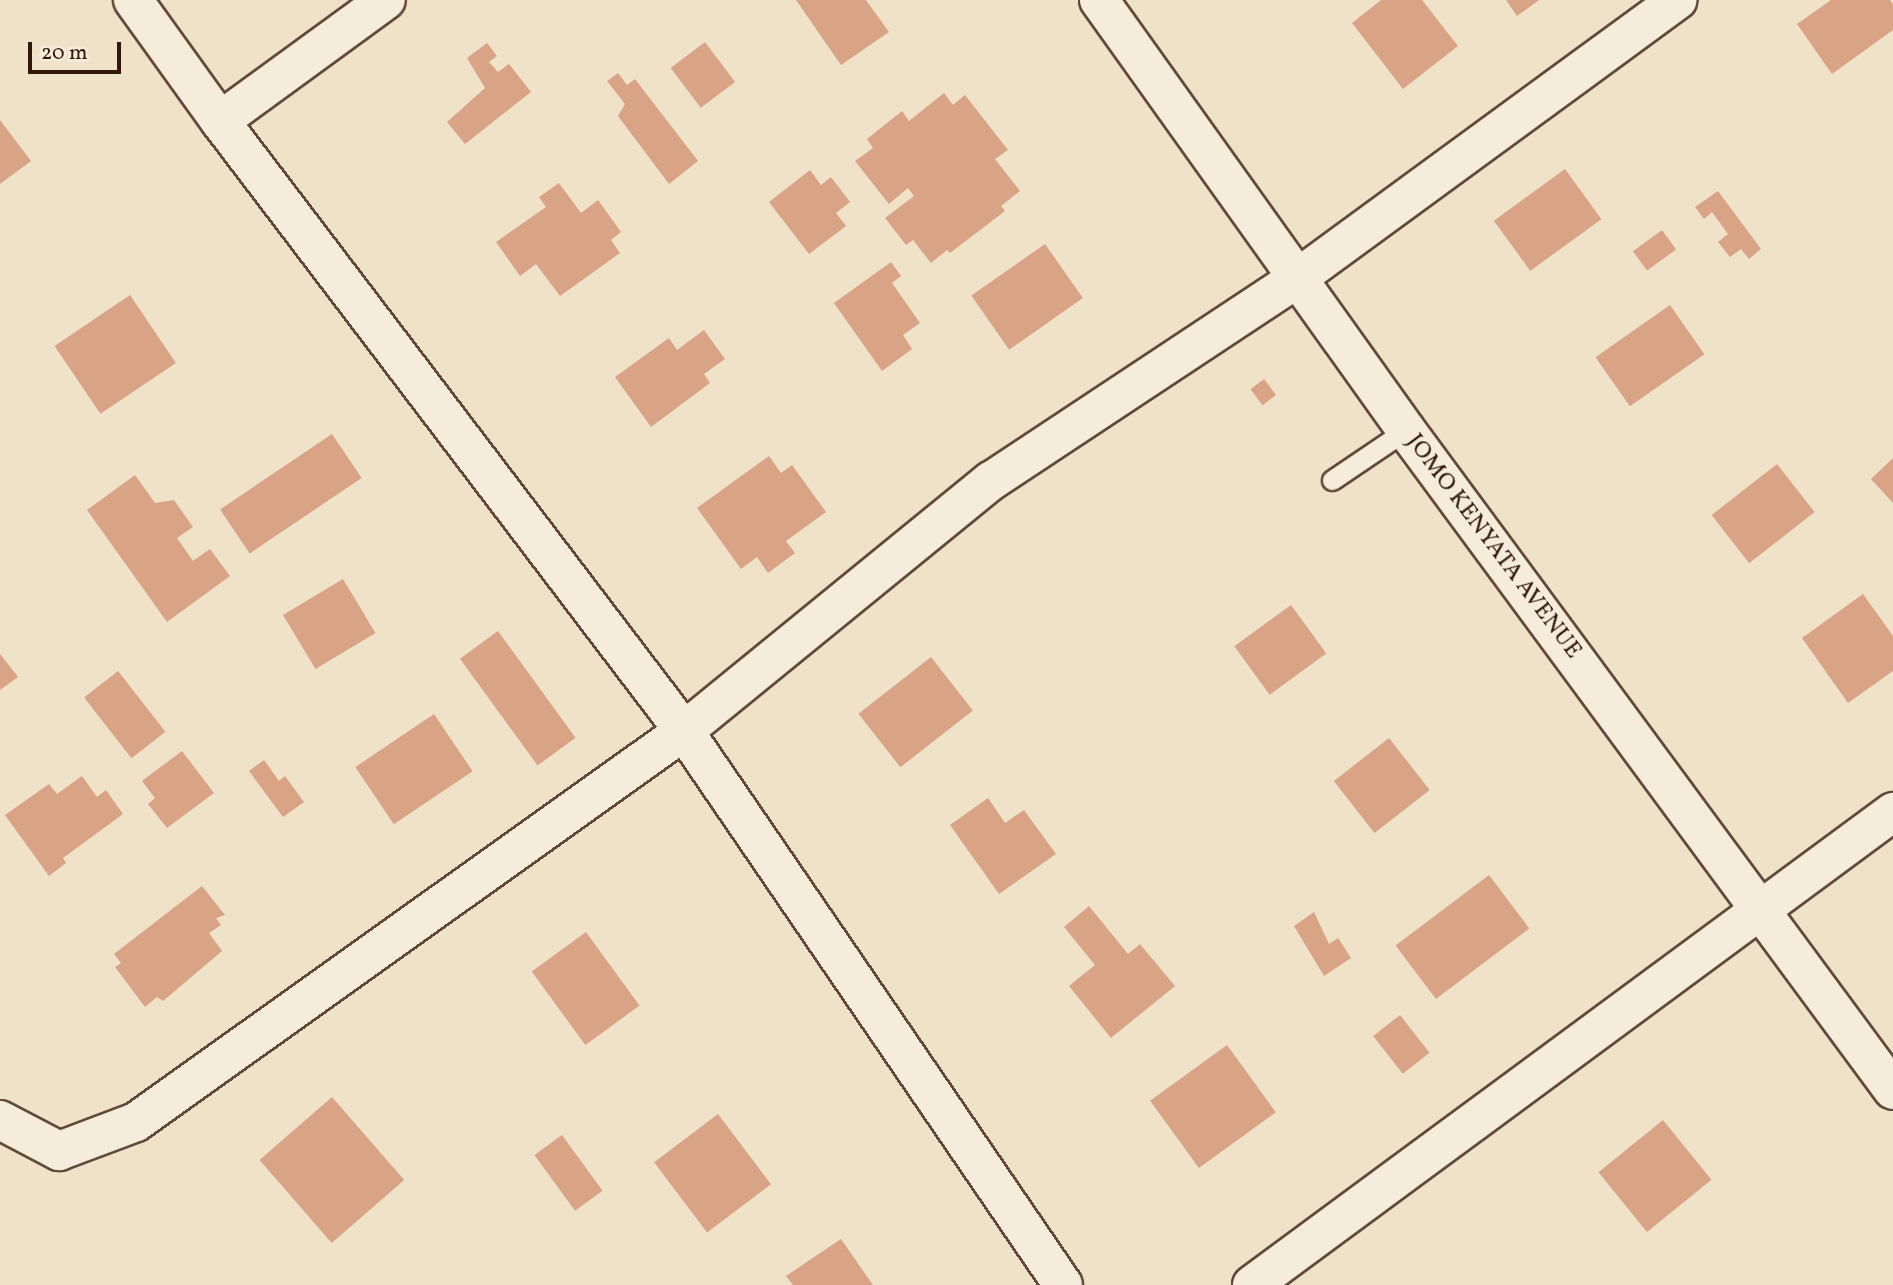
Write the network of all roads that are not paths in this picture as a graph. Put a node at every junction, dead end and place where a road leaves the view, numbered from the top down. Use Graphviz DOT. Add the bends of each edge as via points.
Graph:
graph roads {
  1 [pos="133,0"];
  2 [pos="386,0"];
  3 [pos="1099,0"];
  4 [pos="1677,0"];
  5 [pos="220,121"];
  6 [pos="1299,277"];
  7 [pos="1406,430"];
  8 [pos="1332,480"];
  9 [pos="684,731"];
  10 [pos="1893,811"];
  11 [pos="1762,908"];
  12 [pos="1893,1090"];
  13 [pos="0,1120"];
  14 [pos="1063,1285"];
  15 [pos="1252,1285"];
  1 -- 5 [label="street"];
  2 -- 5 [label="street"];
  3 -- 6 [label="street, JOMO KENYATA AVENUE"];
  4 -- 6 [label="street"];
  5 -- 9 [label="street"];
  6 -- 7 [label="street, JOMO KENYATA AVENUE"];
  6 -- 9 [label="street" via="991,481"];
  7 -- 8 [label="lane"];
  7 -- 11 [label="street, JOMO KENYATA AVENUE"];
  9 -- 13 [label="street" via="136,1122 59,1151"];
  9 -- 14 [label="street"];
  10 -- 11 [label="street"];
  11 -- 12 [label="street, JOMO KENYATA AVENUE"];
  11 -- 15 [label="street"];
}
